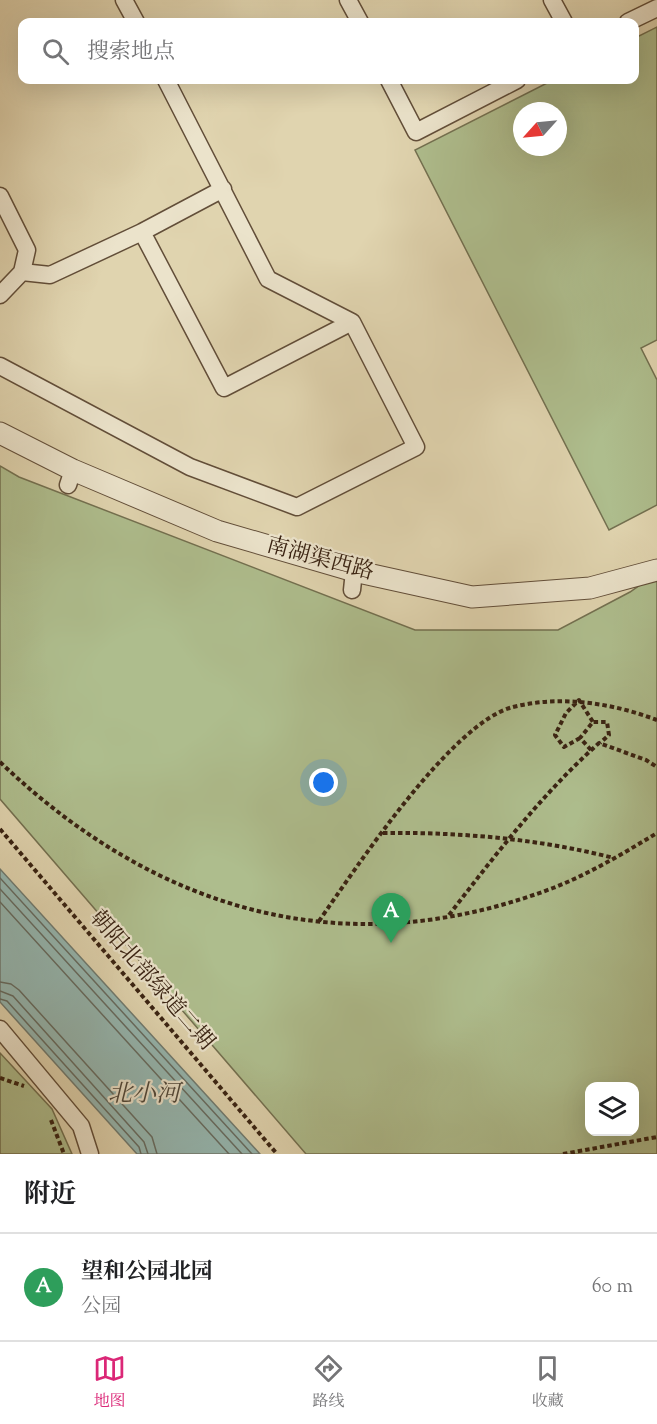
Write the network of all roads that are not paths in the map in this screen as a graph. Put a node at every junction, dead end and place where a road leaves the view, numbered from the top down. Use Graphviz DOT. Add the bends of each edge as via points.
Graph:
graph roads {
  1 [pos="124,0"];
  2 [pos="348,0"];
  3 [pos="552,0"];
  4 [pos="657,8"];
  5 [pos="134,18"];
  6 [pos="358,18"];
  7 [pos="562,18"];
  8 [pos="636,18"];
  9 [pos="168,84"];
  10 [pos="391,84"];
  11 [pos="509,84"];
  12 [pos="223,189"];
  13 [pos="0,196"];
  14 [pos="142,232"];
  15 [pos="22,272"];
  16 [pos="0,295"];
  17 [pos="352,322"];
  18 [pos="0,366"];
  19 [pos="0,433"];
  20 [pos="657,570"];
  21 [pos="0,1029"];
  22 [pos="90,1154"];
  1 -- 5 [label="street"];
  2 -- 6 [label="street"];
  3 -- 7 [label="street"];
  4 -- 8 [label="street"];
  9 -- 12 [label="street"];
  10 -- 11 [label="street" via="416,132"];
  12 -- 14 [label="street"];
  12 -- 17 [label="street" via="268,279"];
  13 -- 15 [label="street" via="27,250"];
  14 -- 15 [label="street" via="50,275"];
  14 -- 17 [label="street" via="224,388"];
  15 -- 16 [label="street"];
  17 -- 18 [label="street" via="416,447 297,507 190,467"];
  19 -- 20 [label="street, 南湖渠西路" via="70,478 353,581 472,597 590,588"];
  21 -- 22 [label="street" via="81,1126"];
}
